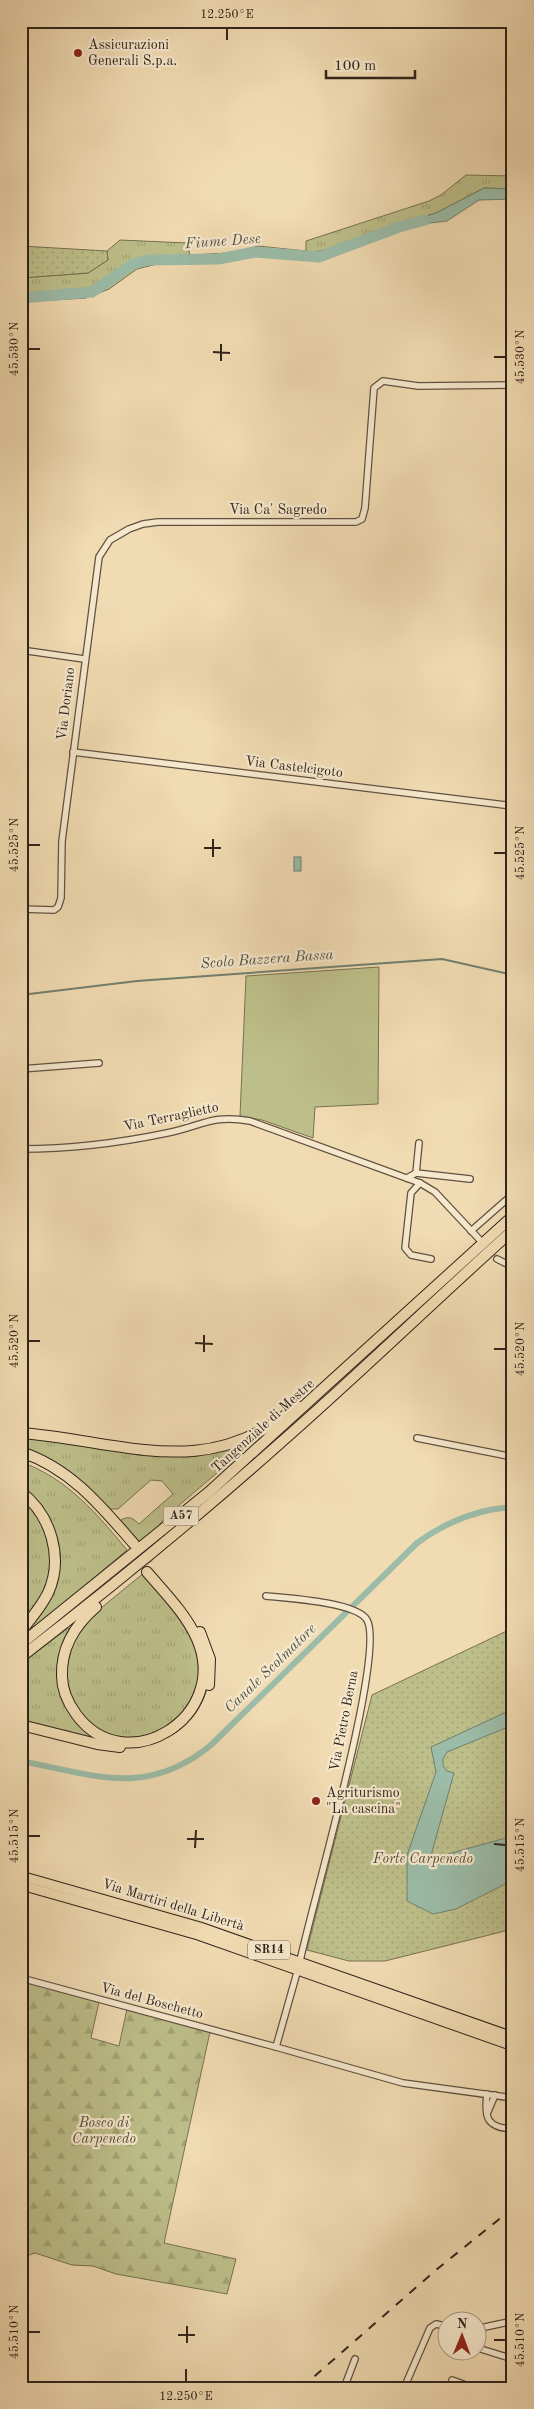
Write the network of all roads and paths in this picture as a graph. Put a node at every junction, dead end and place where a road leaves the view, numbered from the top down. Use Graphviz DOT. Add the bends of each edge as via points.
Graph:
graph roads {
  1 [pos="513,385"];
  2 [pos="21,650"];
  3 [pos="84,658"];
  4 [pos="72,752"];
  5 [pos="513,806"];
  6 [pos="21,909"];
  7 [pos="99,1063"];
  8 [pos="21,1069"];
  9 [pos="418,1143"];
  10 [pos="21,1149"];
  11 [pos="416,1173"];
  12 [pos="407,1178"];
  13 [pos="470,1180"];
  14 [pos="420,1183"];
  15 [pos="513,1194"];
  16 [pos="513,1216"];
  17 [pos="513,1230"];
  18 [pos="471,1231"];
  19 [pos="479,1239"];
  20 [pos="431,1258"];
  21 [pos="497,1259"];
  22 [pos="513,1267"];
  23 [pos="335,1380"];
  24 [pos="21,1433"];
  25 [pos="417,1438"];
  26 [pos="21,1452"];
  27 [pos="513,1457"];
  28 [pos="21,1458"];
  29 [pos="21,1492"];
  30 [pos="137,1566"];
  31 [pos="266,1596"];
  32 [pos="21,1631"];
  33 [pos="21,1644"];
  34 [pos="21,1657"];
  35 [pos="21,1725"];
  36 [pos="21,1876"];
  37 [pos="21,1885"];
  38 [pos="299,1965"];
  39 [pos="21,1978"];
  40 [pos="513,2037"];
  41 [pos="513,2046"];
  42 [pos="276,2047"];
  43 [pos="486,2094"];
  44 [pos="495,2095"];
  45 [pos="513,2098"];
  46 [pos="486,2116"];
  47 [pos="513,2129"];
  48 [pos="513,2321"];
  49 [pos="436,2324"];
  50 [pos="486,2326"];
  51 [pos="486,2350"];
  52 [pos="355,2359"];
  53 [pos="513,2359"];
  54 [pos="452,2380"];
  55 [pos="344,2388"];
  56 [pos="404,2388"];
  57 [pos="474,2388"];
  1 -- 3 [label="street, Via Ca' Sagredo" via="418,386 383,381 374,388 364,508 362,519 356,522 158,522 129,529 110,540 99,557"];
  2 -- 3 [label="street"];
  3 -- 4 [label="street, Via Doriano"];
  4 -- 5 [label="street, Via Castelcigoto"];
  4 -- 6 [label="street, Via Doriano" via="62,841 61,898 54,910"];
  7 -- 8 [label="street"];
  9 -- 11 [label="street"];
  10 -- 12 [label="street, Via Terraglietto" via="98,1145 187,1129 211,1119 236,1118"];
  11 -- 12 [label="street"];
  11 -- 13 [label="street"];
  12 -- 14 [label="street, Via Terraglietto"];
  14 -- 18 [label="street, Via Terraglietto" via="435,1192"];
  14 -- 20 [label="street" via="411,1193 405,1248 411,1255"];
  15 -- 18 [label="street"];
  16 -- 23 [label="highway, Tangenziale di Mestre / A57"];
  17 -- 30 [label="highway, Tangenziale di Mestre / A57" via="270,1453"];
  18 -- 19 [label="street, Via Terraglietto"];
  21 -- 22 [label="street"];
  23 -- 24 [label="highway, A57" via="259,1432 232,1444 198,1452 143,1451"];
  23 -- 33 [label="highway, Tangenziale di Mestre / A57" via="176,1520"];
  25 -- 27 [label="street"];
  26 -- 28 [label="highway" via="44,1461 76,1482 131,1546 71,1486 44,1468"];
  29 -- 32 [label="highway" via="47,1523 54,1561 48,1592"];
  30 -- 34 [label="highway, Tangenziale di Mestre / A57"];
  30 -- 35 [label="highway, A57" via="128,1580 79,1622 63,1660 62,1681 73,1710 85,1725 113,1740 142,1741 159,1737 172,1730 190,1712 203,1681 203,1659 195,1635 150,1570 194,1621 209,1652 208,1687 193,1720 164,1741 132,1748 97,1744"];
  31 -- 38 [label="street, Via Pietro Berna" via="343,1606 367,1619 371,1632 364,1696"];
  36 -- 38 [label="main road, Via Martiri della Libertà / SR14" via="150,1911"];
  37 -- 38 [label="main road, Via Martiri della Libertà / SR14"];
  38 -- 40 [label="main road, Via Martiri della Libertà / SR14"];
  38 -- 41 [label="main road, Via Martiri della Libertà / SR14"];
  38 -- 42 [label="street, Via Pietro Berna"];
  39 -- 42 [label="street, Via del Boschetto"];
  42 -- 43 [label="street" via="403,2083"];
  43 -- 44 [label="street"];
  43 -- 46 [label="street"];
  44 -- 45 [label="street"];
  44 -- 46 [label="street"];
  46 -- 47 [label="street" via="491,2124"];
  48 -- 50 [label="street"];
  49 -- 56 [label="street" via="430,2328"];
  51 -- 53 [label="street"];
  52 -- 55 [label="street"];
  54 -- 57 [label="street"];
}
